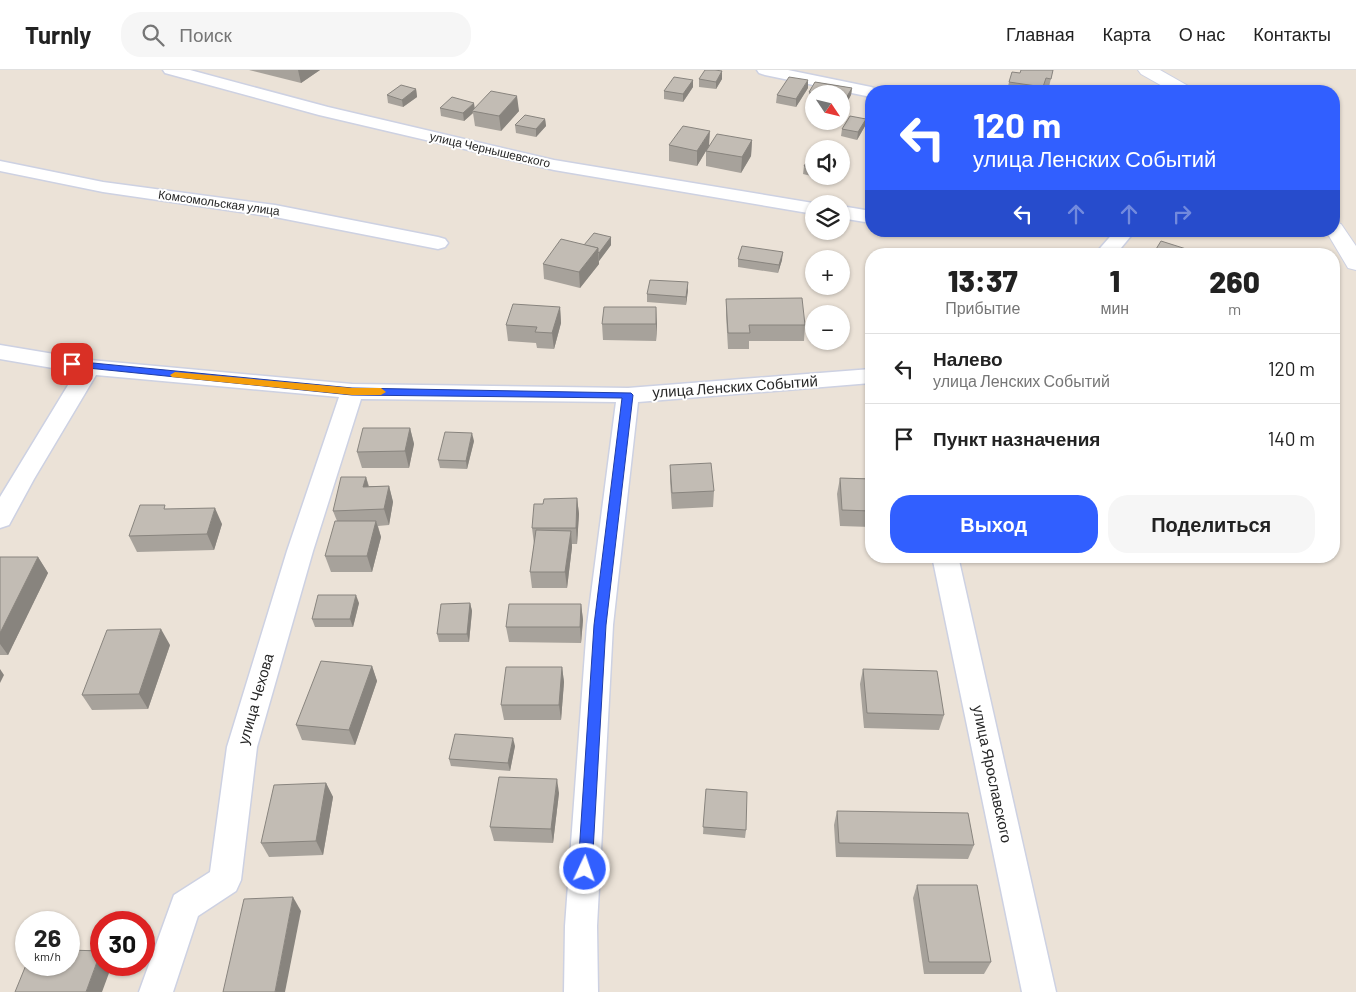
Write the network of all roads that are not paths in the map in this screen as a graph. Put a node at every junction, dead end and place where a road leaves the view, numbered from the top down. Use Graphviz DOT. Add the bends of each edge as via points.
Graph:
graph roads {
  1 [pos="171,70"];
  2 [pos="765,70"];
  3 [pos="1147,70"];
  4 [pos="1173,85"];
  5 [pos="865,91"];
  6 [pos="0,166"];
  7 [pos="805,207"];
  8 [pos="850,214"];
  9 [pos="865,216"];
  10 [pos="1121,237"];
  11 [pos="1340,237"];
  12 [pos="438,243"];
  13 [pos="1111,248"];
  14 [pos="1356,263"];
  15 [pos="0,352"];
  16 [pos="90,367"];
  17 [pos="865,376"];
  18 [pos="352,391"];
  19 [pos="628,395"];
  20 [pos="0,519"];
  21 [pos="947,563"];
  22 [pos="156,992"];
  23 [pos="581,992"];
  24 [pos="1039,992"];
  1 -- 7 [label="street, улица Чернышевского" via="325,111 554,165"];
  2 -- 5 [label="street"];
  3 -- 4 [label="main road"];
  6 -- 12 [label="street, Комсомольская улица" via="103,187 275,211"];
  8 -- 9 [label="street"];
  10 -- 13 [label="street"];
  11 -- 14 [label="main road"];
  15 -- 16 [label="street, улица Ленских Событий"];
  16 -- 18 [label="street, улица Ленских Событий"];
  16 -- 20 [label="street"];
  17 -- 19 [label="street, улица Ленских Событий"];
  18 -- 19 [label="street, улица Ленских Событий"];
  18 -- 22 [label="street, улица Чехова" via="242,747 226,880 185,906"];
  19 -- 23 [label="street" via="600,625 581,926"];
  21 -- 24 [label="street, улица Ярославского"];
}
